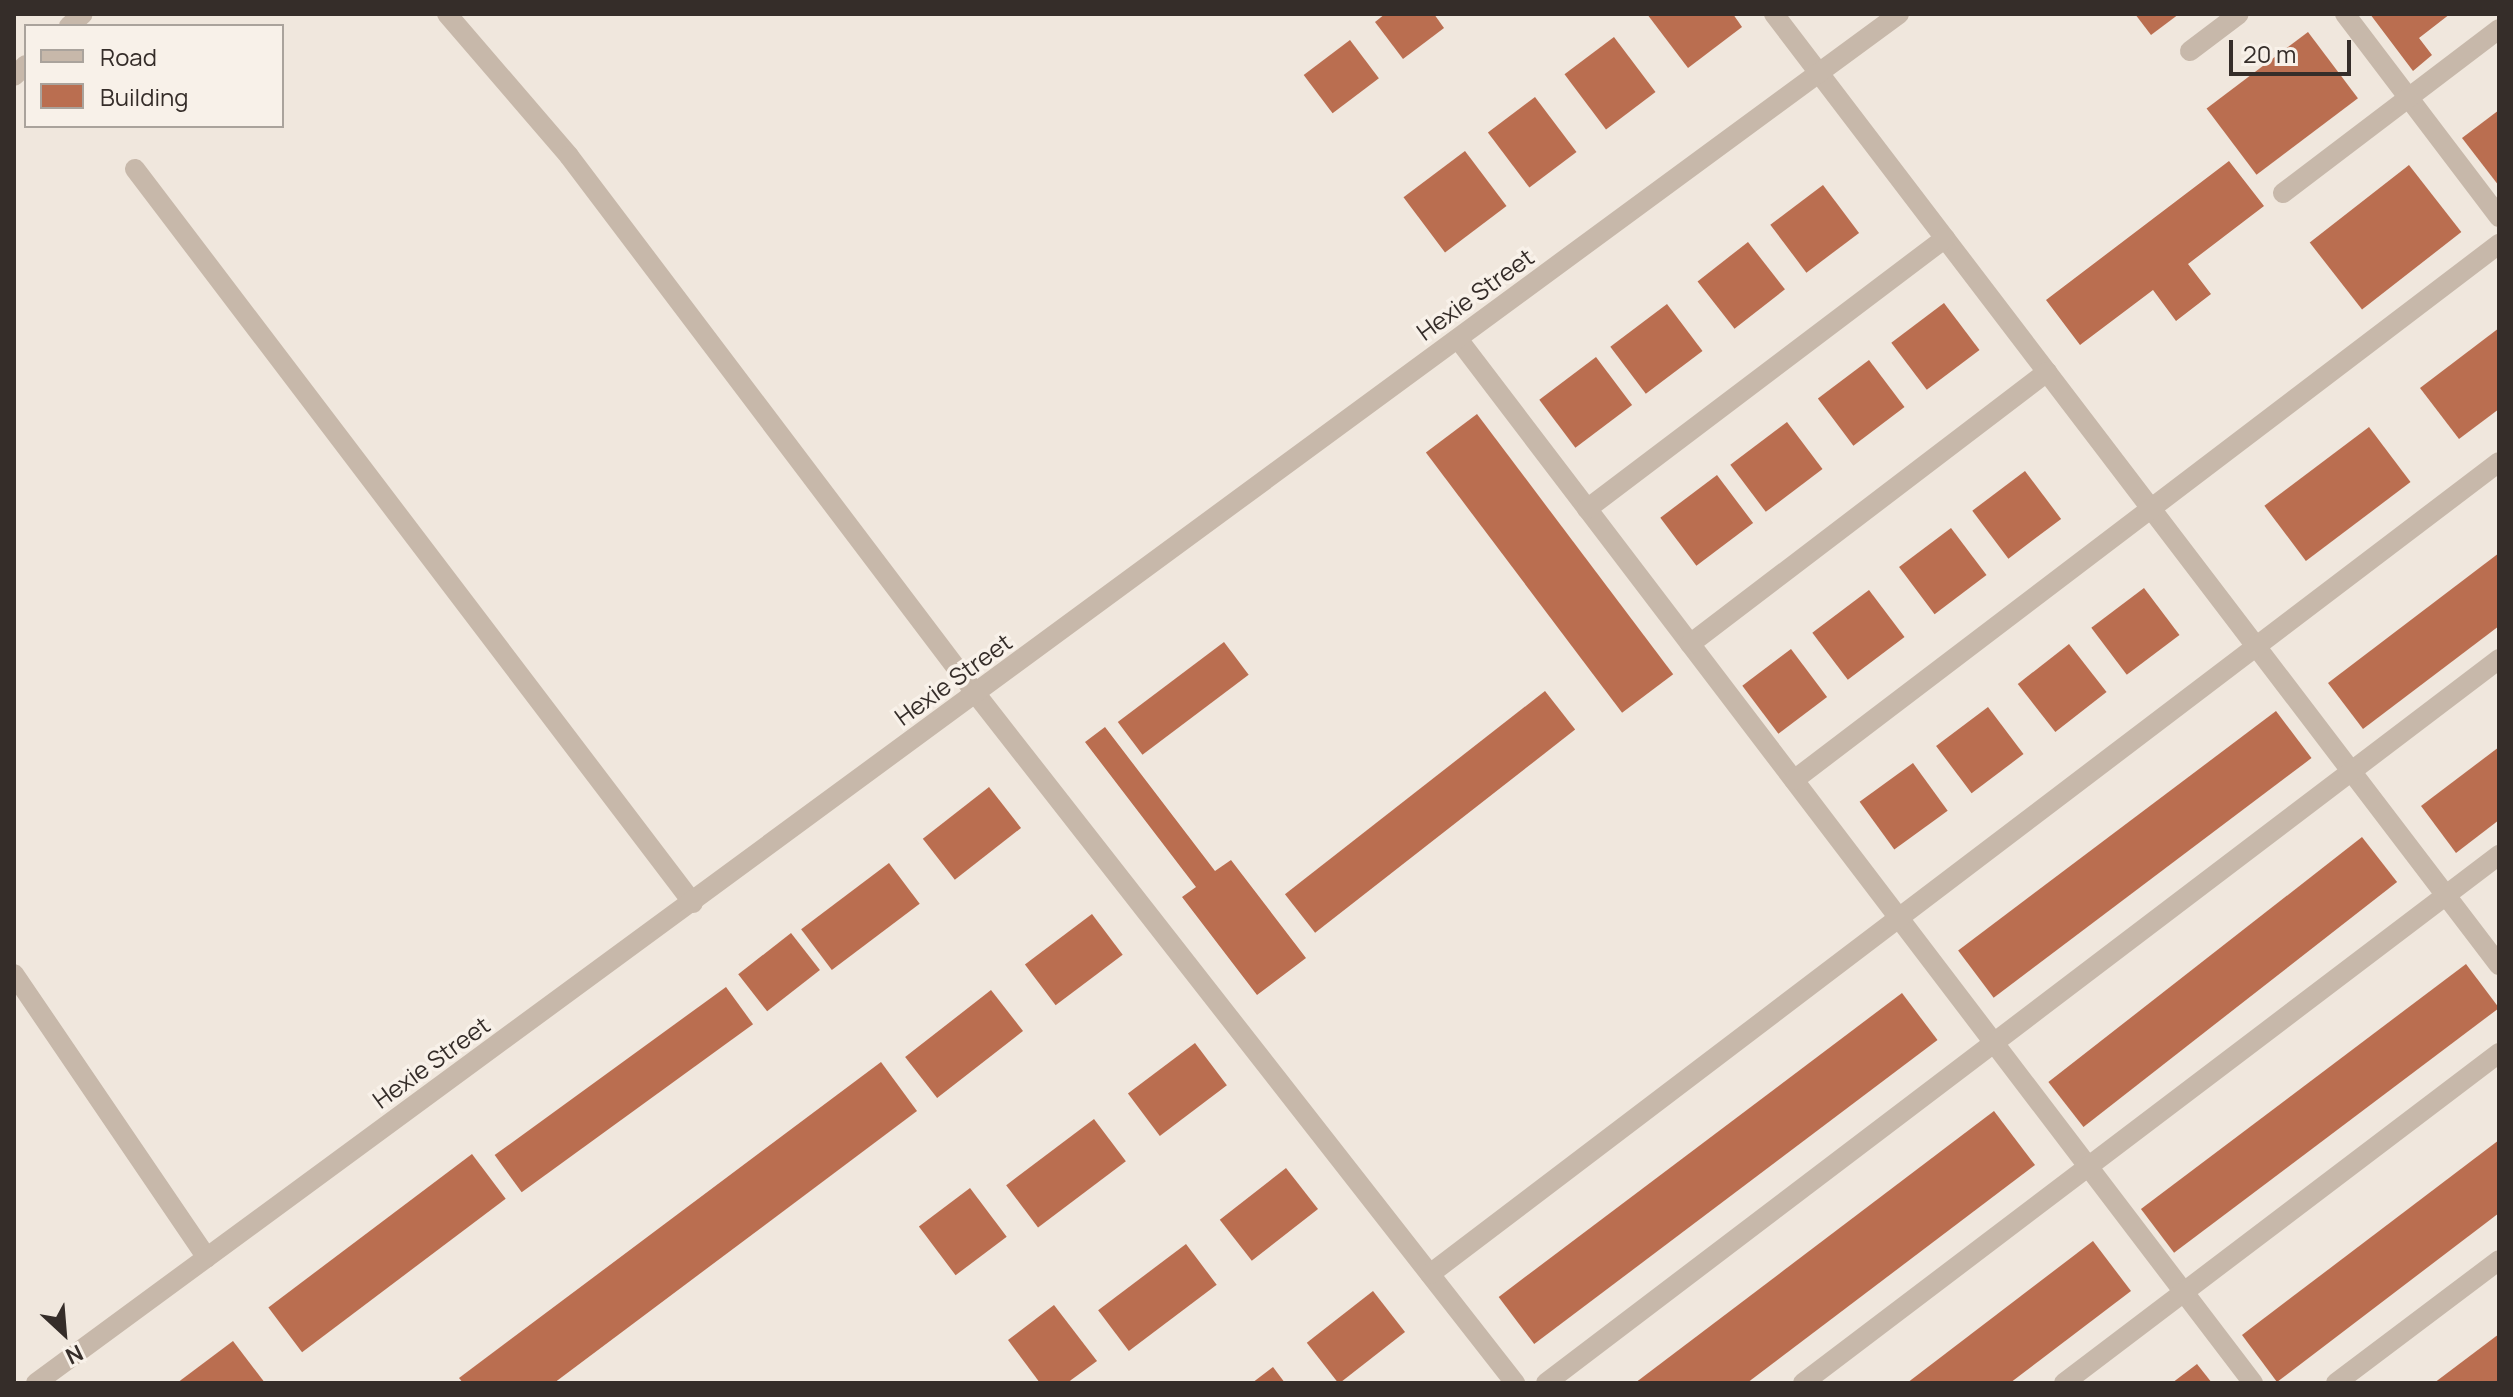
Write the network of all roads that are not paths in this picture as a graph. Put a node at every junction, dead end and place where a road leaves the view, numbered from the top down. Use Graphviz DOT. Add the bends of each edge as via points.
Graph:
graph roads {
  1 [pos="447,14"];
  2 [pos="1774,14"];
  3 [pos="1899,14"];
  4 [pos="2239,14"];
  5 [pos="2345,14"];
  6 [pos="2499,29"];
  7 [pos="2190,51"];
  8 [pos="1819,73"];
  9 [pos="2408,98"];
  10 [pos="135,169"];
  11 [pos="2283,193"];
  12 [pos="2499,217"];
  13 [pos="1945,238"];
  14 [pos="2499,244"];
  15 [pos="1458,339"];
  16 [pos="2047,372"];
  17 [pos="2499,462"];
  18 [pos="2151,508"];
  19 [pos="1587,509"];
  20 [pos="1690,644"];
  21 [pos="2256,646"];
  22 [pos="2499,659"];
  23 [pos="976,694"];
  24 [pos="2351,771"];
  25 [pos="1794,780"];
  26 [pos="2499,855"];
  27 [pos="2446,895"];
  28 [pos="693,903"];
  29 [pos="1899,917"];
  30 [pos="2499,965"];
  31 [pos="14,974"];
  32 [pos="1994,1043"];
  33 [pos="2499,1053"];
  34 [pos="2088,1166"];
  35 [pos="207,1258"];
  36 [pos="2499,1260"];
  37 [pos="1430,1274"];
  38 [pos="2184,1292"];
  39 [pos="36,1383"];
  40 [pos="1515,1383"];
  41 [pos="1546,1383"];
  42 [pos="1803,1383"];
  43 [pos="2064,1383"];
  44 [pos="2253,1383"];
  45 [pos="2336,1383"];
  1 -- 23 [label="street" via="569,156"];
  2 -- 8 [label="street"];
  3 -- 8 [label="street, Hexie Street"];
  4 -- 7 [label="street"];
  5 -- 9 [label="street"];
  6 -- 9 [label="street"];
  8 -- 13 [label="street"];
  8 -- 15 [label="street, Hexie Street"];
  9 -- 11 [label="street"];
  9 -- 12 [label="street"];
  10 -- 28 [label="street"];
  13 -- 16 [label="street"];
  13 -- 19 [label="street"];
  14 -- 18 [label="street"];
  15 -- 19 [label="street"];
  15 -- 23 [label="street, Hexie Street"];
  16 -- 18 [label="street"];
  16 -- 20 [label="street"];
  17 -- 21 [label="street"];
  18 -- 21 [label="street"];
  18 -- 25 [label="street"];
  19 -- 20 [label="street"];
  20 -- 25 [label="street"];
  21 -- 24 [label="street"];
  21 -- 29 [label="street"];
  22 -- 24 [label="street"];
  23 -- 28 [label="street, Hexie Street"];
  23 -- 37 [label="street"];
  24 -- 27 [label="street"];
  24 -- 32 [label="street"];
  25 -- 29 [label="street"];
  26 -- 27 [label="street"];
  27 -- 30 [label="street"];
  27 -- 34 [label="street"];
  28 -- 35 [label="street, Hexie Street"];
  29 -- 32 [label="street"];
  29 -- 37 [label="street"];
  31 -- 35 [label="street"];
  32 -- 34 [label="street"];
  32 -- 41 [label="street"];
  33 -- 38 [label="street"];
  34 -- 38 [label="street"];
  34 -- 42 [label="street"];
  35 -- 39 [label="street, Hexie Street"];
  36 -- 45 [label="street"];
  37 -- 40 [label="street"];
  38 -- 43 [label="street"];
  38 -- 44 [label="street"];
}
